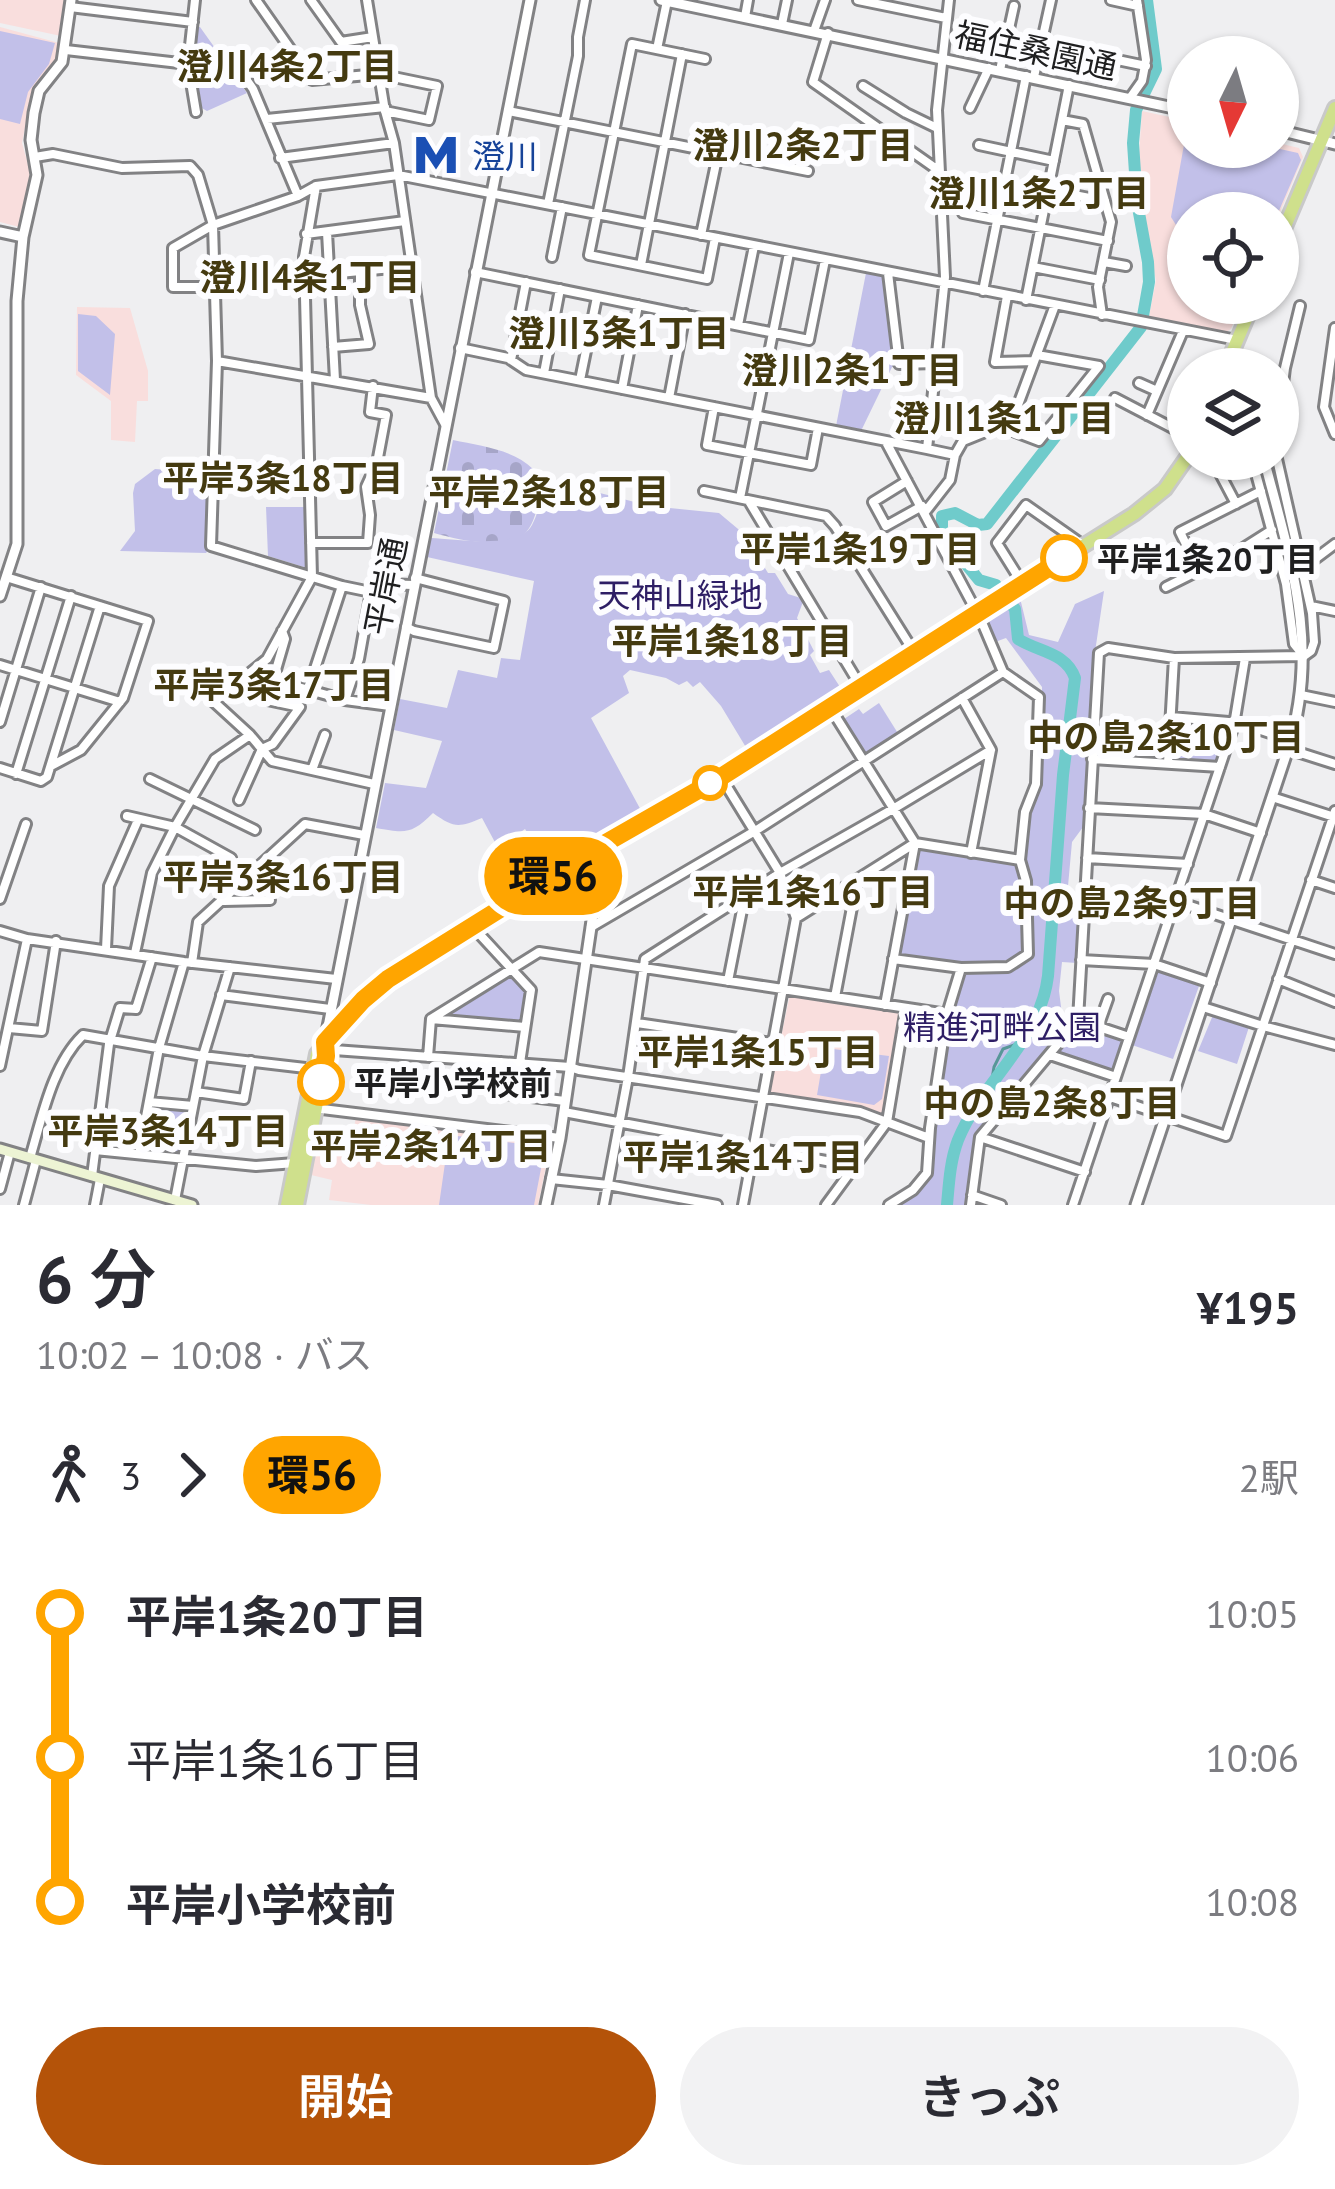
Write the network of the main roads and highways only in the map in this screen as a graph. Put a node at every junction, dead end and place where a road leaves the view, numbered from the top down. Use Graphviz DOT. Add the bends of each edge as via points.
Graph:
graph roads {
  1 [pos="1335,108"];
  2 [pos="1328,142"];
  3 [pos="1299,201"];
  4 [pos="1171,480"];
  5 [pos="325,1042"];
  6 [pos="311,1107"];
  7 [pos="5,1151"];
  8 [pos="192,1205"];
  9 [pos="287,1205"];
  10 [pos="297,1205"];
  1 -- 2 [label="highway"];
  2 -- 3 [label="highway"];
  4 -- 5 [label="highway" via="1153,500 831,709 378,986"];
  5 -- 6 [label="highway, 平岸通"];
  5 -- 6 [label="highway, 平岸通" via="316,1054"];
  6 -- 9 [label="highway, 平岸通"];
  6 -- 10 [label="highway, 平岸通"];
  7 -- 8 [label="main road"];
}
